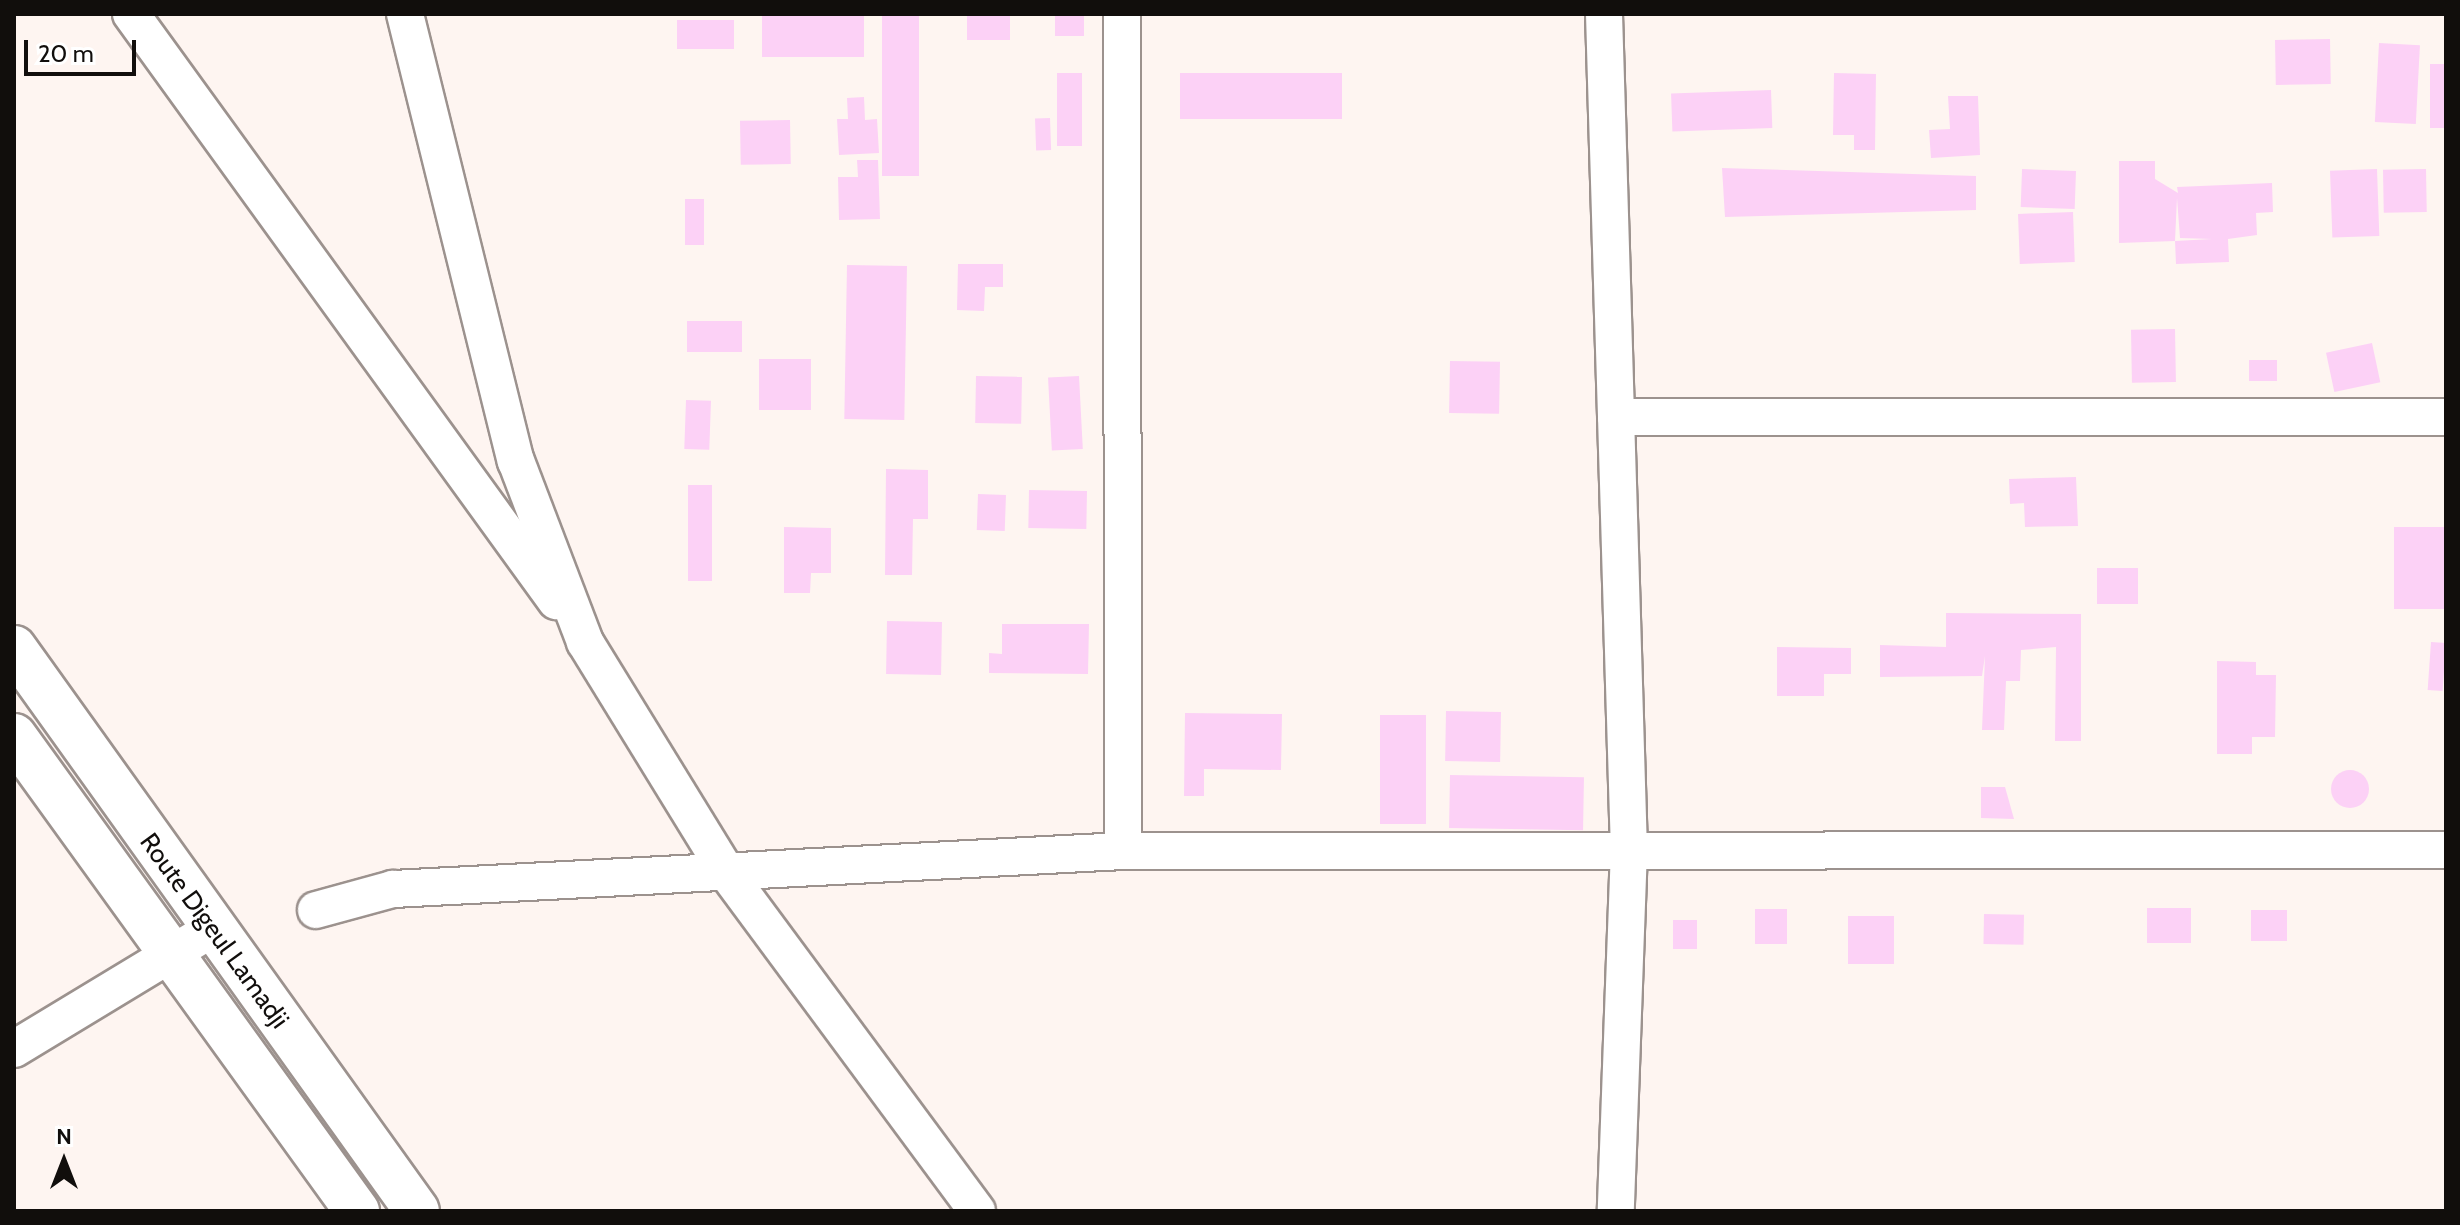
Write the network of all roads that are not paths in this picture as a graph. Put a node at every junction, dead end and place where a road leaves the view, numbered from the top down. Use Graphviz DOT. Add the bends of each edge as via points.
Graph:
graph roads {
  1 [pos="131,14"];
  2 [pos="405,14"];
  3 [pos="1122,14"];
  4 [pos="1604,14"];
  5 [pos="1616,417"];
  6 [pos="2446,417"];
  7 [pos="585,642"];
  8 [pos="14,648"];
  9 [pos="14,736"];
  10 [pos="1629,849"];
  11 [pos="2446,850"];
  12 [pos="1123,851"];
  13 [pos="727,873"];
  14 [pos="316,910"];
  15 [pos="212,929"];
  16 [pos="172,954"];
  17 [pos="14,1049"];
  18 [pos="357,1211"];
  19 [pos="417,1211"];
  20 [pos="977,1211"];
  21 [pos="1616,1211"];
  1 -- 7 [label="street"];
  2 -- 7 [label="street" via="516,461"];
  3 -- 12 [label="street"];
  4 -- 5 [label="street"];
  5 -- 6 [label="street"];
  5 -- 10 [label="street"];
  7 -- 13 [label="street"];
  8 -- 15 [label="main road, Route Digeul Lamadji"];
  9 -- 16 [label="main road, Route Digeul Lamadji"];
  10 -- 11 [label="street"];
  10 -- 12 [label="street"];
  10 -- 21 [label="street"];
  12 -- 13 [label="street"];
  13 -- 14 [label="street" via="393,889"];
  13 -- 20 [label="street"];
  15 -- 16 [label="street"];
  15 -- 19 [label="main road, Route Digeul Lamadji"];
  16 -- 17 [label="street"];
  16 -- 18 [label="main road, Route Digeul Lamadji"];
}
